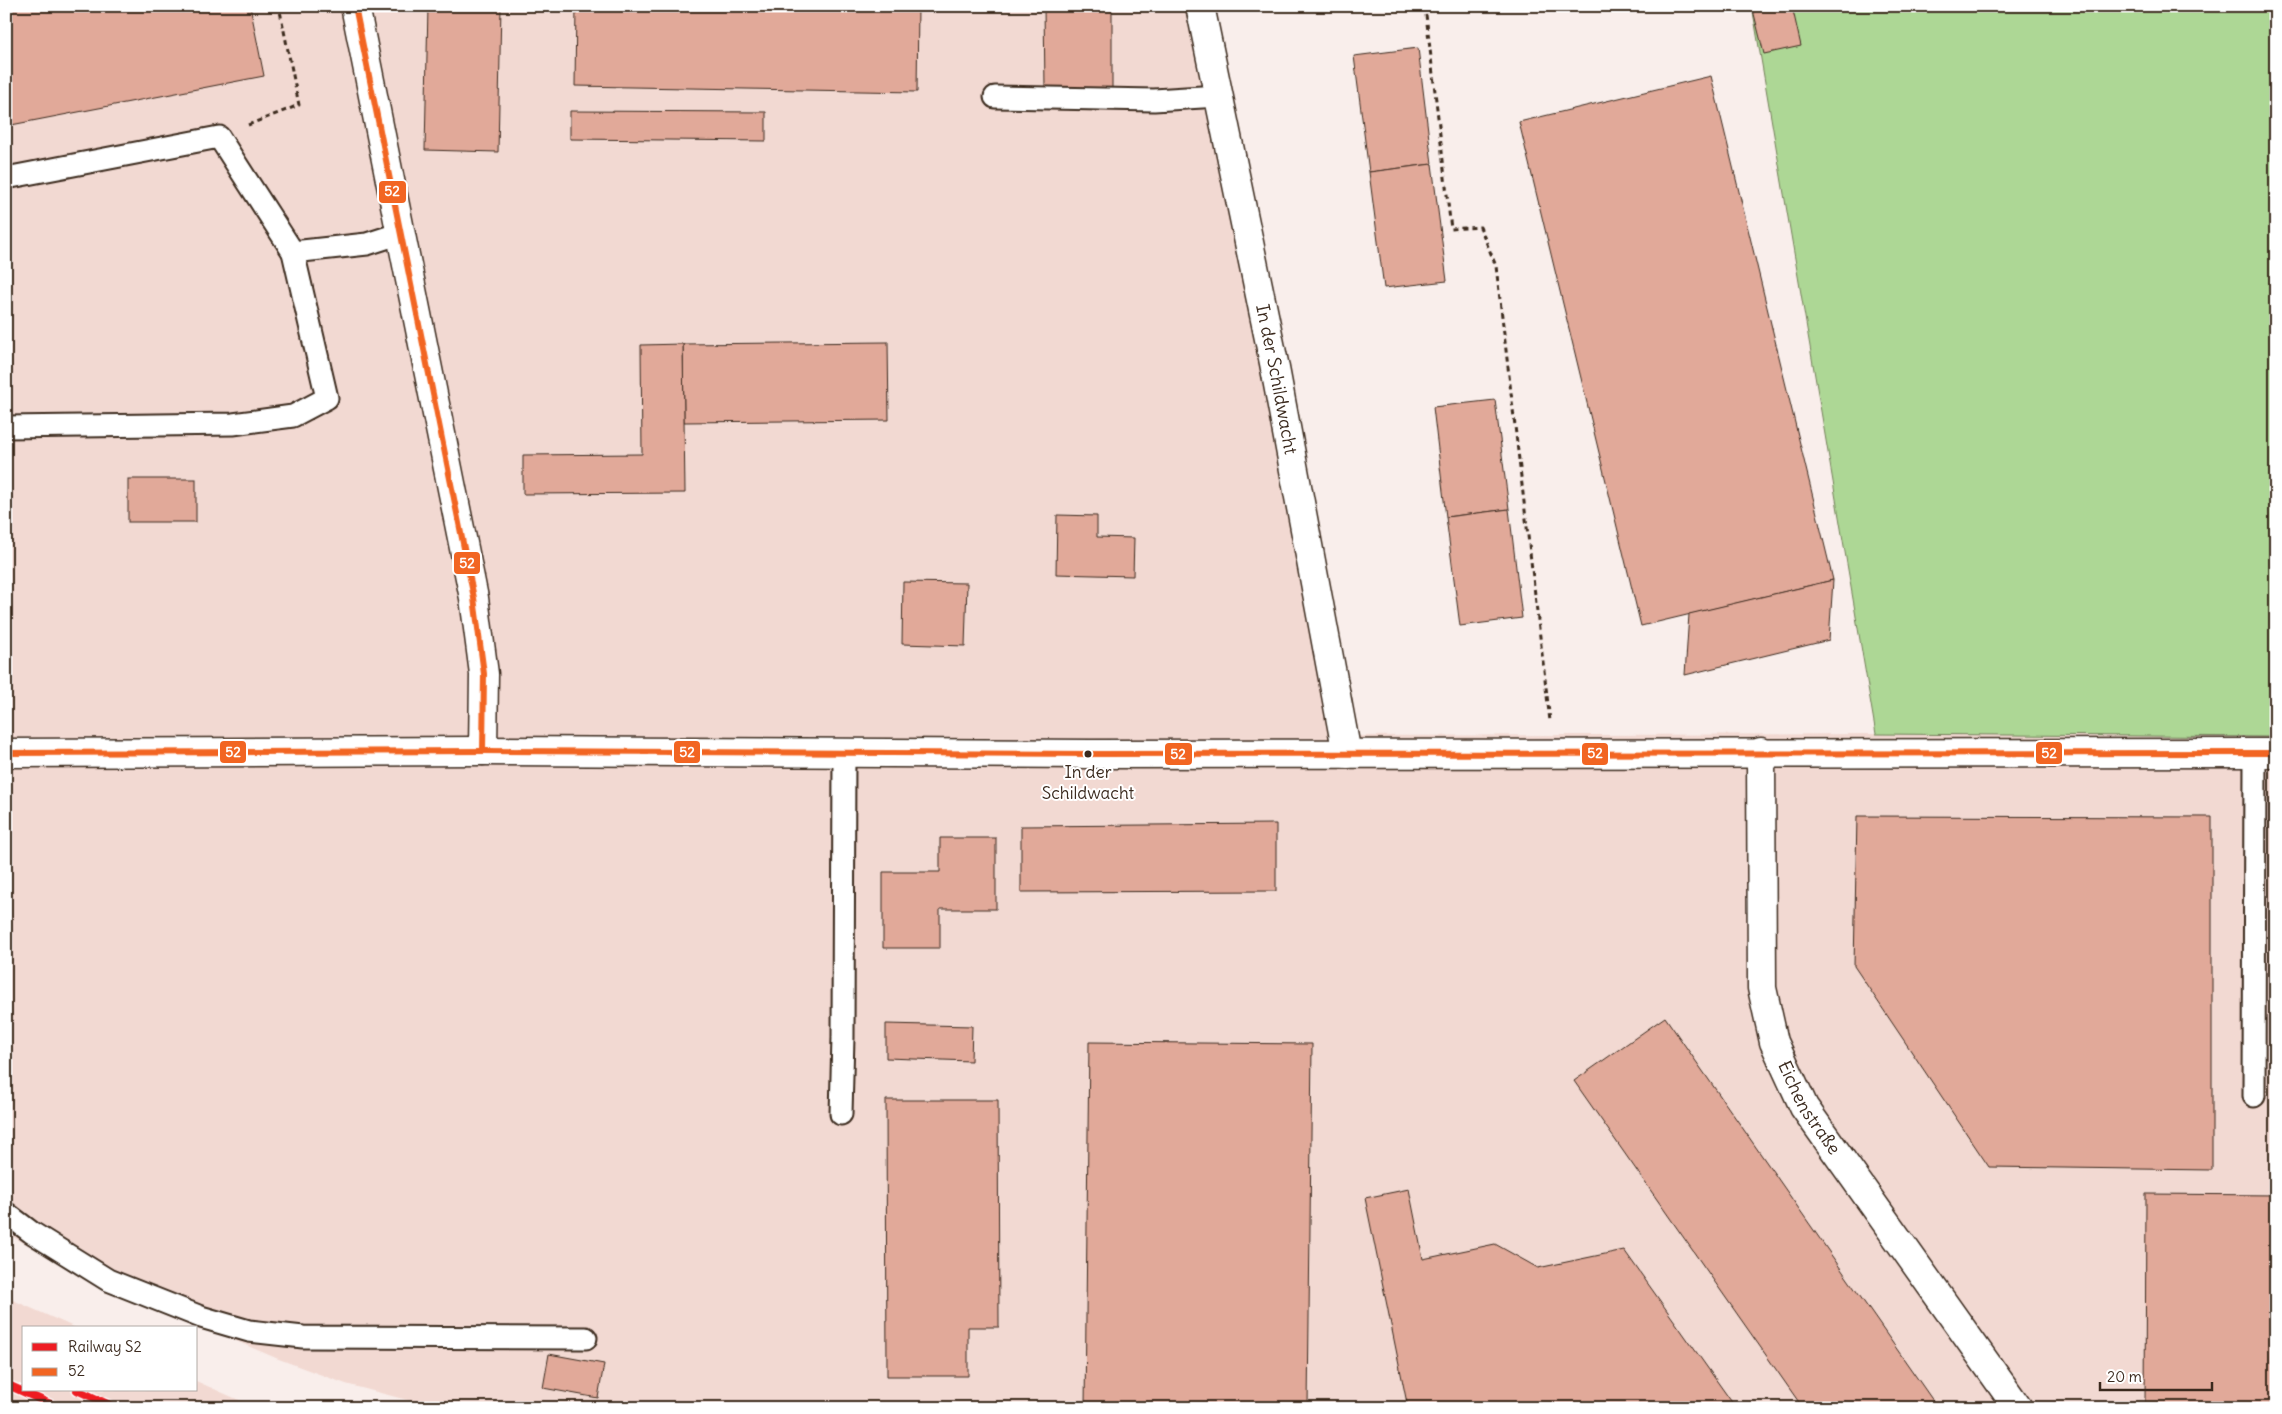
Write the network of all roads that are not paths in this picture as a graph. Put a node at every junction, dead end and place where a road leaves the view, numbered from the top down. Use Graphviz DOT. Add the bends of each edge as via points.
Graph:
graph roads {
  1 [pos="355,6"];
  2 [pos="1200,6"];
  3 [pos="1218,96"];
  4 [pos="995,98"];
  5 [pos="6,178"];
  6 [pos="401,233"];
  7 [pos="292,252"];
  8 [pos="6,428"];
  9 [pos="483,750"];
  10 [pos="844,751"];
  11 [pos="1761,752"];
  12 [pos="6,753"];
  13 [pos="2266,753"];
  14 [pos="1347,754"];
  15 [pos="2254,1096"];
  16 [pos="840,1114"];
  17 [pos="6,1213"];
  18 [pos="586,1338"];
  19 [pos="2018,1408"];
  1 -- 6 [label="street"];
  2 -- 3 [label="street, In der Schildwacht"];
  3 -- 4 [label="lane" via="1154,100"];
  3 -- 14 [label="street, In der Schildwacht" via="1274,363"];
  5 -- 7 [label="lane" via="219,137"];
  6 -- 7 [label="lane" via="367,244"];
  6 -- 9 [label="street" via="474,598 484,674"];
  7 -- 8 [label="lane" via="327,398 292,416 233,424"];
  9 -- 10 [label="street"];
  9 -- 12 [label="street"];
  10 -- 14 [label="street"];
  10 -- 16 [label="lane"];
  11 -- 13 [label="street"];
  11 -- 14 [label="street"];
  11 -- 19 [label="street, Eichenstraße" via="1762,988 1774,1042 1804,1107"];
  13 -- 15 [label="lane"];
  17 -- 18 [label="lane" via="108,1280 201,1317 249,1330 303,1337"];
}
